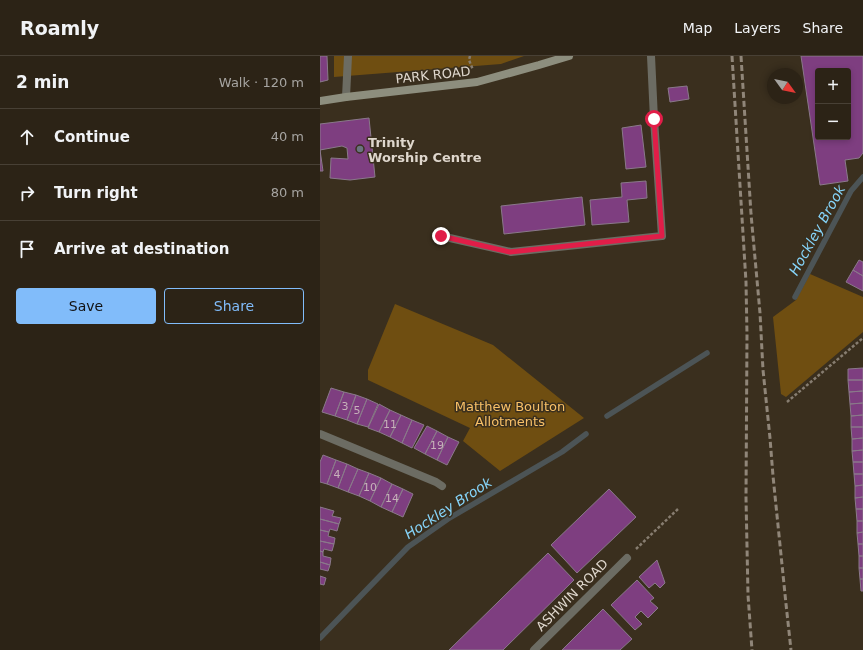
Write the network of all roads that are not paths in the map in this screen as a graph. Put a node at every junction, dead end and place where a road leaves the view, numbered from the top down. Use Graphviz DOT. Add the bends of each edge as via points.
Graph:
graph roads {
  1 [pos="348,56"];
  2 [pos="569,56"];
  3 [pos="651,56"];
  4 [pos="346,97"];
  5 [pos="320,101"];
  6 [pos="441,236"];
  7 [pos="320,434"];
  8 [pos="442,486"];
  9 [pos="627,558"];
  10 [pos="534,650"];
  1 -- 4 [label="street"];
  2 -- 4 [label="street, PARK ROAD" via="477,82"];
  3 -- 6 [label="street" via="662,236 510,252"];
  4 -- 5 [label="street, PARK ROAD"];
  7 -- 8 [label="street"];
  9 -- 10 [label="street, ASHWIN ROAD"];
}
